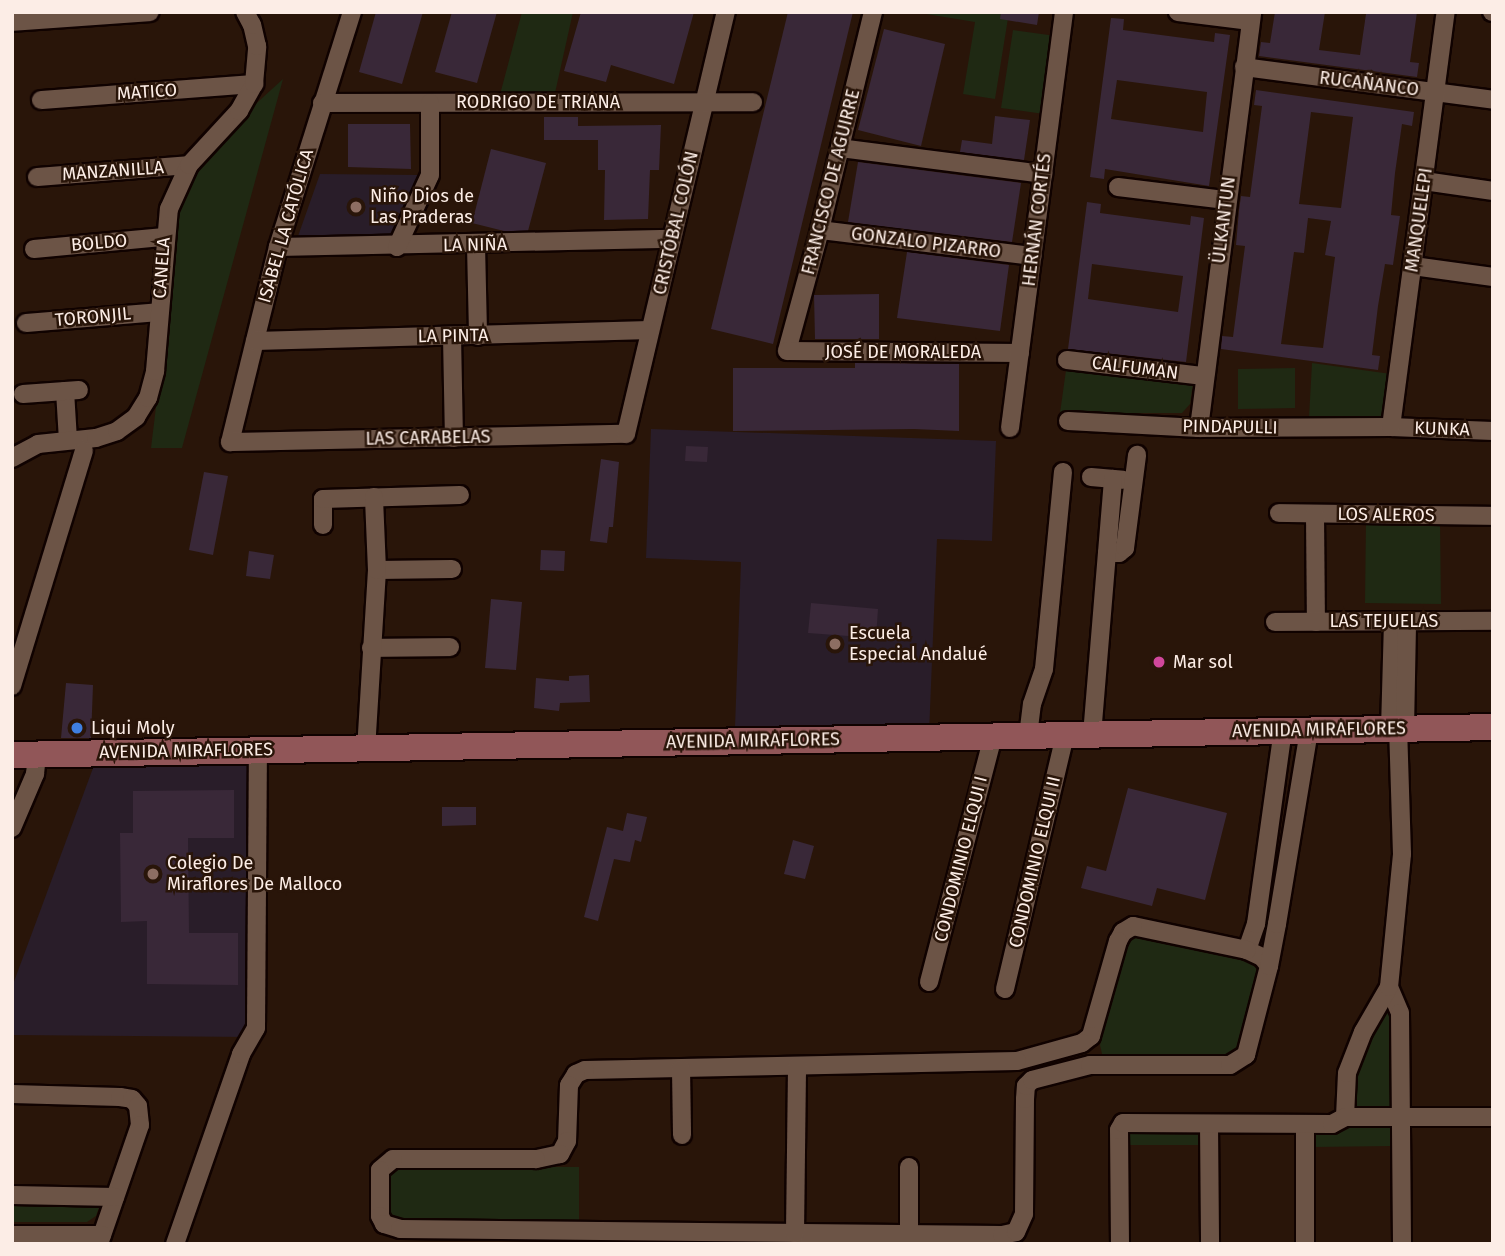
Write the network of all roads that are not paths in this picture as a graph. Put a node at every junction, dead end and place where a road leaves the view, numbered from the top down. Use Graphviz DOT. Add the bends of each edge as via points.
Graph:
graph roads {
  1 [pos="150,12"];
  2 [pos="245,12"];
  3 [pos="352,12"];
  4 [pos="726,12"];
  5 [pos="873,12"];
  6 [pos="1064,12"];
  7 [pos="1178,12"];
  8 [pos="1446,12"];
  9 [pos="1251,17"];
  10 [pos="12,22"];
  11 [pos="1244,68"];
  12 [pos="254,85"];
  13 [pos="1436,92"];
  14 [pos="41,100"];
  15 [pos="1493,100"];
  16 [pos="705,101"];
  17 [pos="753,102"];
  18 [pos="323,103"];
  19 [pos="430,103"];
  20 [pos="840,148"];
  21 [pos="189,165"];
  22 [pos="1043,174"];
  23 [pos="37,177"];
  24 [pos="1424,181"];
  25 [pos="1118,187"];
  26 [pos="1493,191"];
  27 [pos="1226,200"];
  28 [pos="820,230"];
  29 [pos="164,237"];
  30 [pos="672,239"];
  31 [pos="476,245"];
  32 [pos="278,247"];
  33 [pos="397,247"];
  34 [pos="34,249"];
  35 [pos="1032,256"];
  36 [pos="1413,266"];
  37 [pos="1493,276"];
  38 [pos="159,312"];
  39 [pos="26,323"];
  40 [pos="650,330"];
  41 [pos="452,336"];
  42 [pos="478,336"];
  43 [pos="255,341"];
  44 [pos="787,351"];
  45 [pos="1020,353"];
  46 [pos="1066,360"];
  47 [pos="1204,376"];
  48 [pos="23,394"];
  49 [pos="1068,421"];
  50 [pos="1391,427"];
  51 [pos="1010,428"];
  52 [pos="1199,428"];
  53 [pos="1493,431"];
  54 [pos="626,434"];
  55 [pos="454,438"];
  56 [pos="68,440"];
  57 [pos="230,442"];
  58 [pos="84,451"];
  59 [pos="1137,455"];
  60 [pos="12,458"];
  61 [pos="1063,472"];
  62 [pos="1091,477"];
  63 [pos="1113,479"];
  64 [pos="1134,481"];
  65 [pos="460,495"];
  66 [pos="374,497"];
  67 [pos="1279,513"];
  68 [pos="1315,514"];
  69 [pos="1493,516"];
  70 [pos="323,525"];
  71 [pos="1107,552"];
  72 [pos="452,569"];
  73 [pos="377,570"];
  74 [pos="1400,621"];
  75 [pos="1493,621"];
  76 [pos="1275,622"];
  77 [pos="1316,622"];
  78 [pos="450,647"];
  79 [pos="371,648"];
  80 [pos="12,686"];
  81 [pos="1493,727"];
  82 [pos="1398,729"];
  83 [pos="1296,730"];
  84 [pos="1091,734"];
  85 [pos="1065,735"];
  86 [pos="993,736"];
  87 [pos="1028,736"];
  88 [pos="258,749"];
  89 [pos="366,750"];
  90 [pos="25,755"];
  91 [pos="12,828"];
  92 [pos="1247,950"];
  93 [pos="1269,966"];
  94 [pos="929,982"];
  95 [pos="1390,988"];
  96 [pos="1005,989"];
  97 [pos="1094,1031"];
  98 [pos="1017,1061"];
  99 [pos="1103,1064"];
  100 [pos="797,1066"];
  101 [pos="681,1069"];
  102 [pos="1032,1080"];
  103 [pos="12,1094"];
  104 [pos="1345,1117"];
  105 [pos="1401,1117"];
  106 [pos="1493,1117"];
  107 [pos="1209,1124"];
  108 [pos="1305,1124"];
  109 [pos="682,1135"];
  110 [pos="909,1167"];
  111 [pos="12,1195"];
  112 [pos="115,1198"];
  113 [pos="795,1233"];
  114 [pos="909,1234"];
  115 [pos="12,1235"];
  116 [pos="101,1239"];
  117 [pos="175,1244"];
  118 [pos="1120,1244"];
  119 [pos="1210,1244"];
  120 [pos="1305,1244"];
  121 [pos="1402,1244"];
  1 -- 10 [label="street"];
  2 -- 12 [label="street, CANELA" via="257,46"];
  3 -- 18 [label="street, ISABEL LA CATÓLICA"];
  4 -- 16 [label="street, CRISTÓBAL COLÓN"];
  5 -- 20 [label="street, FRANCISCO DE AGUIRRE"];
  6 -- 22 [label="street, HERNÁN CORTÉS"];
  7 -- 9 [label="street"];
  8 -- 13 [label="street, MANQUELEPI"];
  9 -- 11 [label="street, ÜLKANTUN"];
  11 -- 13 [label="street, RUCAÑANCO"];
  11 -- 27 [label="street, ÜLKANTUN"];
  12 -- 14 [label="street, MATICO"];
  12 -- 21 [label="street, CANELA" via="239,111"];
  13 -- 15 [label="street, RUCAÑANCO"];
  13 -- 24 [label="street, MANQUELEPI"];
  16 -- 17 [label="street, RODRIGO DE TRIANA"];
  16 -- 19 [label="street, RODRIGO DE TRIANA"];
  16 -- 30 [label="street, CRISTÓBAL COLÓN"];
  18 -- 19 [label="street, RODRIGO DE TRIANA"];
  18 -- 32 [label="street, ISABEL LA CATÓLICA"];
  19 -- 33 [label="street" via="430,175"];
  20 -- 22 [label="street"];
  20 -- 28 [label="street, FRANCISCO DE AGUIRRE"];
  21 -- 23 [label="street, MANZANILLA"];
  21 -- 29 [label="street, CANELA" via="172,198"];
  22 -- 35 [label="street, HERNÁN CORTÉS"];
  24 -- 26 [label="street"];
  24 -- 36 [label="street, MANQUELEPI"];
  25 -- 27 [label="street"];
  27 -- 47 [label="street, ÜLKANTUN"];
  28 -- 35 [label="street, GONZALO PIZARRO"];
  28 -- 44 [label="street, FRANCISCO DE AGUIRRE"];
  29 -- 34 [label="street, BOLDO"];
  29 -- 38 [label="street, CANELA"];
  30 -- 31 [label="street, LA NIÑA"];
  30 -- 40 [label="street, CRISTÓBAL COLÓN"];
  31 -- 33 [label="street, LA NIÑA"];
  31 -- 42 [label="street"];
  32 -- 33 [label="street, LA NIÑA"];
  32 -- 43 [label="street, ISABEL LA CATÓLICA"];
  35 -- 45 [label="street, HERNÁN CORTÉS"];
  36 -- 37 [label="street"];
  36 -- 50 [label="street, MANQUELEPI"];
  38 -- 39 [label="street, TORONJIL"];
  38 -- 56 [label="street, CANELA" via="154,380 143,408 127,425 107,435"];
  40 -- 42 [label="street, LA PINTA"];
  40 -- 54 [label="street, CRISTÓBAL COLÓN"];
  41 -- 42 [label="street, LA PINTA"];
  41 -- 43 [label="street, LA PINTA"];
  41 -- 55 [label="street"];
  43 -- 57 [label="street, ISABEL LA CATÓLICA"];
  44 -- 45 [label="street, JOSÉ DE MORALEDA"];
  45 -- 51 [label="street, HERNÁN CORTÉS"];
  46 -- 47 [label="street, CALFUMAN"];
  47 -- 52 [label="street, ÜLKANTUN"];
  48 -- 56 [label="street" via="72,391"];
  49 -- 52 [label="street, PINDAPULLI"];
  50 -- 52 [label="street, PINDAPULLI"];
  50 -- 53 [label="street, KUNKA"];
  54 -- 55 [label="street, LAS CARABELAS"];
  55 -- 57 [label="street, LAS CARABELAS"];
  56 -- 60 [label="street, CANELA" via="38,444"];
  58 -- 80 [label="street"];
  59 -- 64 [label="street"];
  61 -- 87 [label="street" via="1044,669 1032,704"];
  62 -- 63 [label="street"];
  63 -- 64 [label="street"];
  63 -- 71 [label="street"];
  64 -- 71 [label="street" via="1125,548 1119,553"];
  65 -- 66 [label="street"];
  66 -- 70 [label="street" via="323,499"];
  66 -- 73 [label="street"];
  67 -- 68 [label="street, LOS ALEROS"];
  68 -- 69 [label="street, LOS ALEROS"];
  68 -- 77 [label="street"];
  71 -- 84 [label="street"];
  72 -- 73 [label="street"];
  73 -- 79 [label="street"];
  74 -- 75 [label="street, LAS TEJUELAS"];
  74 -- 77 [label="street, LAS TEJUELAS"];
  74 -- 82 [label="street"];
  76 -- 77 [label="street, LAS TEJUELAS"];
  78 -- 79 [label="street"];
  79 -- 89 [label="street"];
  81 -- 82 [label="main road, AVENIDA MIRAFLORES"];
  82 -- 83 [label="main road, AVENIDA MIRAFLORES"];
  82 -- 95 [label="street" via="1402,854"];
  83 -- 84 [label="main road, AVENIDA MIRAFLORES"];
  83 -- 92 [label="street"];
  83 -- 93 [label="street"];
  84 -- 85 [label="main road, AVENIDA MIRAFLORES"];
  85 -- 87 [label="main road, AVENIDA MIRAFLORES"];
  85 -- 96 [label="street, CONDOMINIO ELQUI II"];
  86 -- 87 [label="main road, AVENIDA MIRAFLORES"];
  86 -- 89 [label="main road, AVENIDA MIRAFLORES"];
  86 -- 94 [label="street, CONDOMINIO ELQUI I"];
  88 -- 89 [label="main road, AVENIDA MIRAFLORES"];
  88 -- 90 [label="main road, AVENIDA MIRAFLORES"];
  88 -- 117 [label="street" via="256,1028 241,1054"];
  90 -- 91 [label="street" via="35,774"];
  92 -- 93 [label="street"];
  92 -- 97 [label="street" via="1143,926 1126,929 1118,941"];
  93 -- 99 [label="street" via="1249,1046 1239,1061 1230,1065"];
  95 -- 104 [label="street" via="1363,1032 1347,1073"];
  95 -- 105 [label="street" via="1400,1013"];
  97 -- 98 [label="street" via="1082,1043"];
  97 -- 99 [label="street" via="1096,1052"];
  98 -- 100 [label="street"];
  98 -- 102 [label="street"];
  99 -- 102 [label="street"];
  100 -- 101 [label="street"];
  100 -- 113 [label="street"];
  101 -- 109 [label="street"];
  101 -- 113 [label="street" via="579,1072 568,1088 567,1144 554,1157 389,1160 379,1174 381,1220 400,1229"];
  102 -- 114 [label="street" via="1026,1086 1025,1208 1019,1229 1002,1235"];
  103 -- 112 [label="street" via="120,1097 135,1102 140,1125"];
  104 -- 105 [label="street"];
  104 -- 108 [label="street" via="1332,1124"];
  105 -- 106 [label="street"];
  105 -- 121 [label="street"];
  107 -- 108 [label="street"];
  107 -- 118 [label="street" via="1124,1123 1119,1130"];
  107 -- 119 [label="street"];
  108 -- 120 [label="street"];
  110 -- 114 [label="street"];
  111 -- 112 [label="street"];
  112 -- 116 [label="street"];
  113 -- 114 [label="street"];
  115 -- 116 [label="street"];
}
